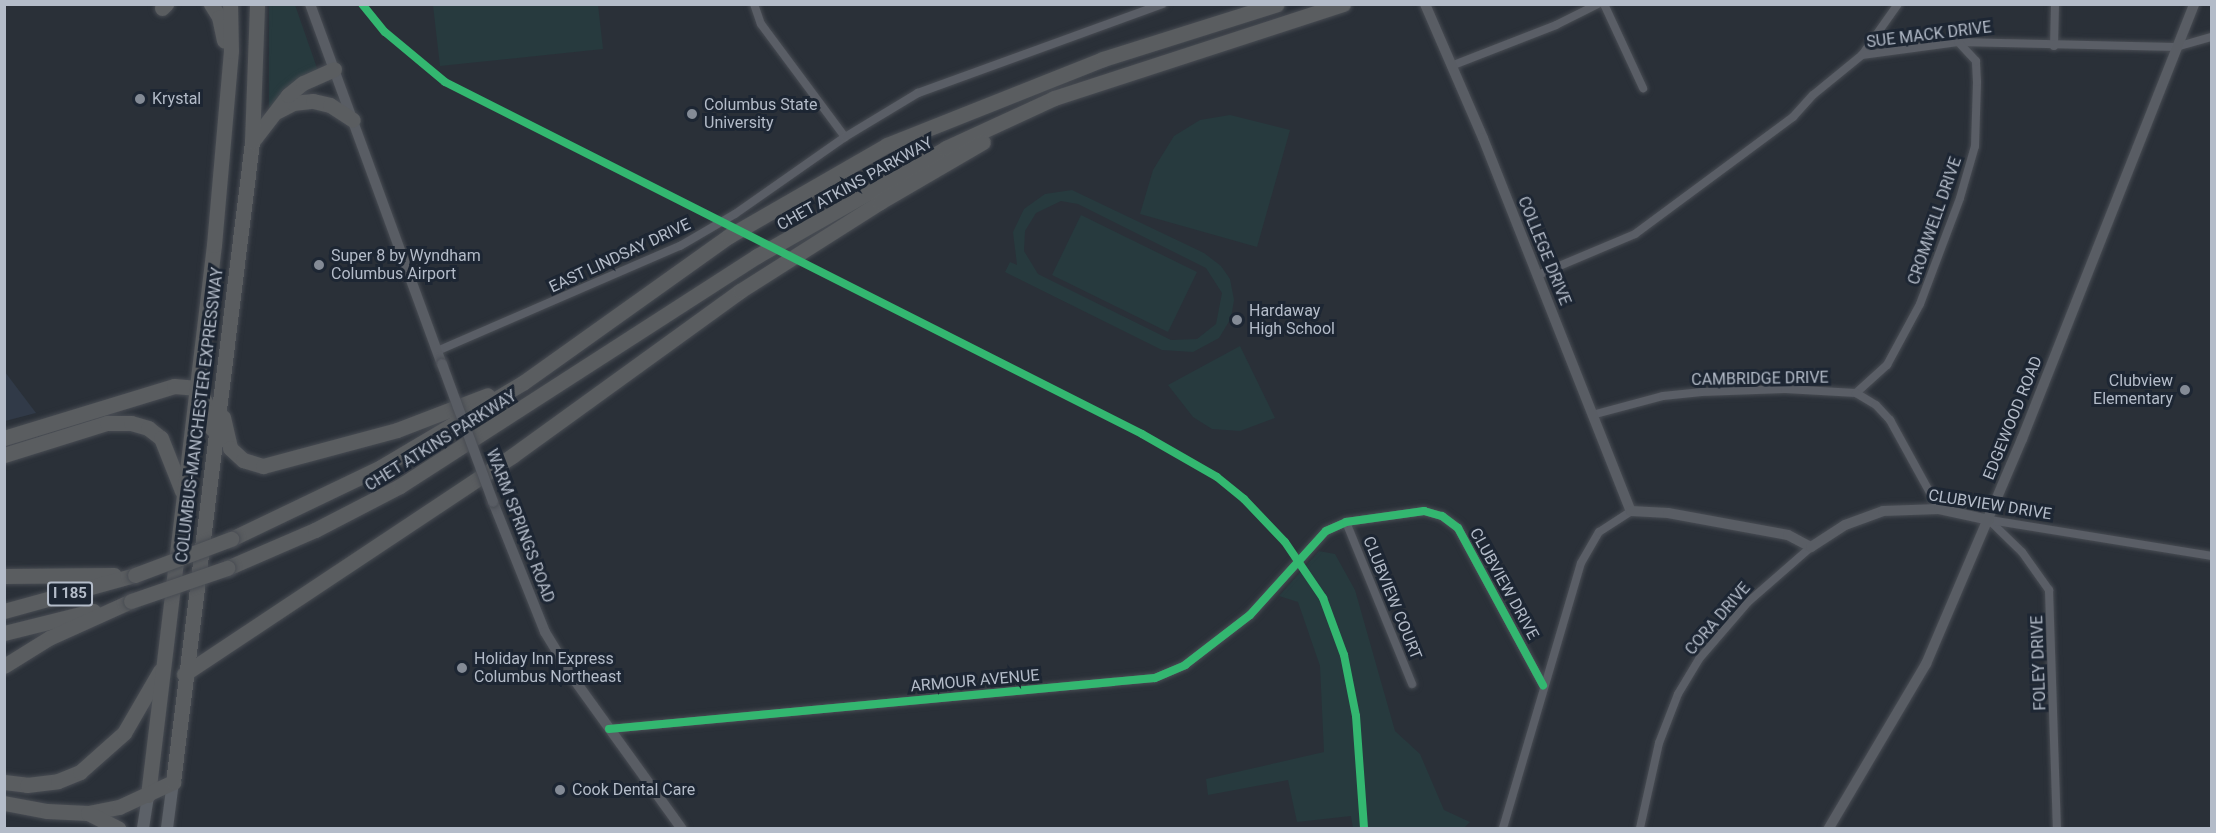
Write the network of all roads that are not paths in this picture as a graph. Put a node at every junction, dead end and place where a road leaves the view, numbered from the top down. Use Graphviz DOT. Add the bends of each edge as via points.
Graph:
graph roads {
  1 [pos="211,4"];
  2 [pos="230,4"];
  3 [pos="257,4"];
  4 [pos="310,4"];
  5 [pos="754,4"];
  6 [pos="1161,4"];
  7 [pos="1277,4"];
  8 [pos="1343,4"];
  9 [pos="1425,4"];
  10 [pos="1598,4"];
  11 [pos="1604,4"];
  12 [pos="1898,4"];
  13 [pos="2055,4"];
  14 [pos="2194,4"];
  15 [pos="2211,37"];
  16 [pos="1958,42"];
  17 [pos="2054,45"];
  18 [pos="2176,47"];
  19 [pos="1862,55"];
  20 [pos="1451,66"];
  21 [pos="334,69"];
  22 [pos="229,75"];
  23 [pos="1126,75"];
  24 [pos="1643,88"];
  25 [pos="273,114"];
  26 [pos="353,120"];
  27 [pos="845,137"];
  28 [pos="252,142"];
  29 [pos="1538,275"];
  30 [pos="437,351"];
  31 [pos="524,382"];
  32 [pos="198,388"];
  33 [pos="1856,393"];
  34 [pos="221,401"];
  35 [pos="1592,415"];
  36 [pos="4,438"];
  37 [pos="4,455"];
  38 [pos="214,455"];
  39 [pos="183,493"];
  40 [pos="1939,509"];
  41 [pos="1631,511"];
  42 [pos="1989,520"];
  43 [pos="1346,522"];
  44 [pos="1811,547"];
  45 [pos="2211,556"];
  46 [pos="1297,559"];
  47 [pos="135,574"];
  48 [pos="4,576"];
  49 [pos="131,601"];
  50 [pos="4,611"];
  51 [pos="4,633"];
  52 [pos="4,666"];
  53 [pos="163,666"];
  54 [pos="184,674"];
  55 [pos="1412,684"];
  56 [pos="1544,685"];
  57 [pos="609,729"];
  58 [pos="4,782"];
  59 [pos="173,782"];
  60 [pos="148,795"];
  61 [pos="4,803"];
  62 [pos="88,813"];
  63 [pos="118,828"];
  64 [pos="143,828"];
  65 [pos="167,828"];
  66 [pos="681,828"];
  67 [pos="1503,828"];
  68 [pos="1640,828"];
  69 [pos="1829,828"];
  70 [pos="2057,828"];
  1 -- 22 [label="highway" via="219,17"];
  2 -- 22 [label="highway, COLUMBUS-MANCHESTER EXPRESSWAY"];
  3 -- 28 [label="highway, COLUMBUS-MANCHESTER EXPRESSWAY"];
  4 -- 21 [label="street, WARM SPRINGS ROAD"];
  5 -- 27 [label="street" via="761,24"];
  6 -- 27 [label="street, EAST LINDSAY DRIVE" via="918,93"];
  7 -- 31 [label="highway, CHET ATKINS PARKWAY / I 185" via="1092,63 887,145 729,236"];
  8 -- 23 [label="highway, CHET ATKINS PARKWAY / I 185"];
  9 -- 20 [label="street, COLLEGE DRIVE"];
  10 -- 20 [label="street" via="1556,26"];
  11 -- 24 [label="street"];
  12 -- 19 [label="street"];
  13 -- 17 [label="street"];
  14 -- 18 [label="street, EDGEWOOD ROAD"];
  15 -- 18 [label="street, SUE MACK DRIVE"];
  16 -- 17 [label="street, SUE MACK DRIVE" via="2002,40"];
  16 -- 19 [label="street, SUE MACK DRIVE"];
  16 -- 33 [label="street, CROMWELL DRIVE" via="1976,60 1977,82 1975,146 1960,198 1920,304 1887,365"];
  17 -- 18 [label="street, SUE MACK DRIVE"];
  18 -- 42 [label="street, EDGEWOOD ROAD"];
  19 -- 29 [label="street, SUE MACK DRIVE" via="1813,94 1793,117 1635,234"];
  20 -- 29 [label="street, COLLEGE DRIVE"];
  21 -- 25 [label="highway" via="303,83"];
  21 -- 26 [label="street, WARM SPRINGS ROAD"];
  22 -- 32 [label="highway, COLUMBUS-MANCHESTER EXPRESSWAY"];
  23 -- 49 [label="highway, CHET ATKINS PARKWAY / I 185, bridge" via="1054,98 946,148 880,184 757,256 400,486 315,530 227,568"];
  23 -- 54 [label="highway" via="969,149 740,291 512,456"];
  25 -- 26 [label="highway" via="293,103 313,101 330,105"];
  25 -- 28 [label="highway"];
  26 -- 30 [label="street, WARM SPRINGS ROAD"];
  27 -- 30 [label="street, EAST LINDSAY DRIVE" via="735,214 680,246"];
  28 -- 34 [label="highway, COLUMBUS-MANCHESTER EXPRESSWAY"];
  29 -- 35 [label="street, COLLEGE DRIVE"];
  30 -- 57 [label="street, WARM SPRINGS ROAD, bridge" via="545,632"];
  31 -- 34 [label="highway" via="397,430 263,466 243,460 230,448"];
  31 -- 47 [label="highway, CHET ATKINS PARKWAY / I 185, bridge" via="381,467 231,539"];
  32 -- 36 [label="highway" via="174,386 151,390"];
  32 -- 38 [label="highway" via="210,412"];
  32 -- 39 [label="highway, COLUMBUS-MANCHESTER EXPRESSWAY"];
  33 -- 35 [label="street, CAMBRIDGE DRIVE" via="1785,388 1702,392 1663,396"];
  33 -- 40 [label="street" via="1876,405 1890,420"];
  34 -- 38 [label="highway, COLUMBUS-MANCHESTER EXPRESSWAY"];
  35 -- 41 [label="street, COLLEGE DRIVE"];
  37 -- 39 [label="highway" via="98,426 131,423 148,428 161,438"];
  38 -- 54 [label="highway, COLUMBUS-MANCHESTER EXPRESSWAY"];
  39 -- 53 [label="highway, COLUMBUS-MANCHESTER EXPRESSWAY"];
  40 -- 42 [label="street, CLUBVIEW DRIVE"];
  40 -- 44 [label="street, CLUBVIEW DRIVE" via="1883,512 1845,525"];
  41 -- 44 [label="street" via="1668,513 1788,535"];
  41 -- 56 [label="street" via="1599,532 1581,563"];
  42 -- 45 [label="street, CLUBVIEW DRIVE"];
  42 -- 69 [label="street, EDGEWOOD ROAD" via="1926,664"];
  42 -- 70 [label="street, FOLEY DRIVE" via="2022,552 2049,590"];
  43 -- 46 [label="street, CLUBVIEW DRIVE" via="1326,531"];
  43 -- 55 [label="street, CLUBVIEW COURT"];
  43 -- 56 [label="street, CLUBVIEW DRIVE" via="1424,511 1442,516 1458,528"];
  44 -- 68 [label="street, CORA DRIVE" via="1748,602 1699,659 1678,694 1659,743"];
  46 -- 57 [label="street, ARMOUR AVENUE" via="1250,615 1185,665 1155,678"];
  47 -- 48 [label="highway"];
  47 -- 50 [label="highway, CHET ATKINS PARKWAY / I 185"];
  49 -- 51 [label="highway, CHET ATKINS PARKWAY / I 185"];
  49 -- 52 [label="highway" via="49,638"];
  53 -- 58 [label="highway" via="124,733 80,772 58,781 27,785"];
  53 -- 60 [label="highway, COLUMBUS-MANCHESTER EXPRESSWAY"];
  54 -- 59 [label="highway, COLUMBUS-MANCHESTER EXPRESSWAY"];
  56 -- 67 [label="street"];
  57 -- 66 [label="street, WARM SPRINGS ROAD"];
  59 -- 60 [label="highway"];
  59 -- 65 [label="main road, COLUMBUS-MANCHESTER EXPRESSWAY"];
  60 -- 62 [label="highway" via="119,807"];
  60 -- 64 [label="main road, COLUMBUS-MANCHESTER EXPRESSWAY"];
  61 -- 62 [label="highway" via="46,812"];
  62 -- 63 [label="highway"];
}
